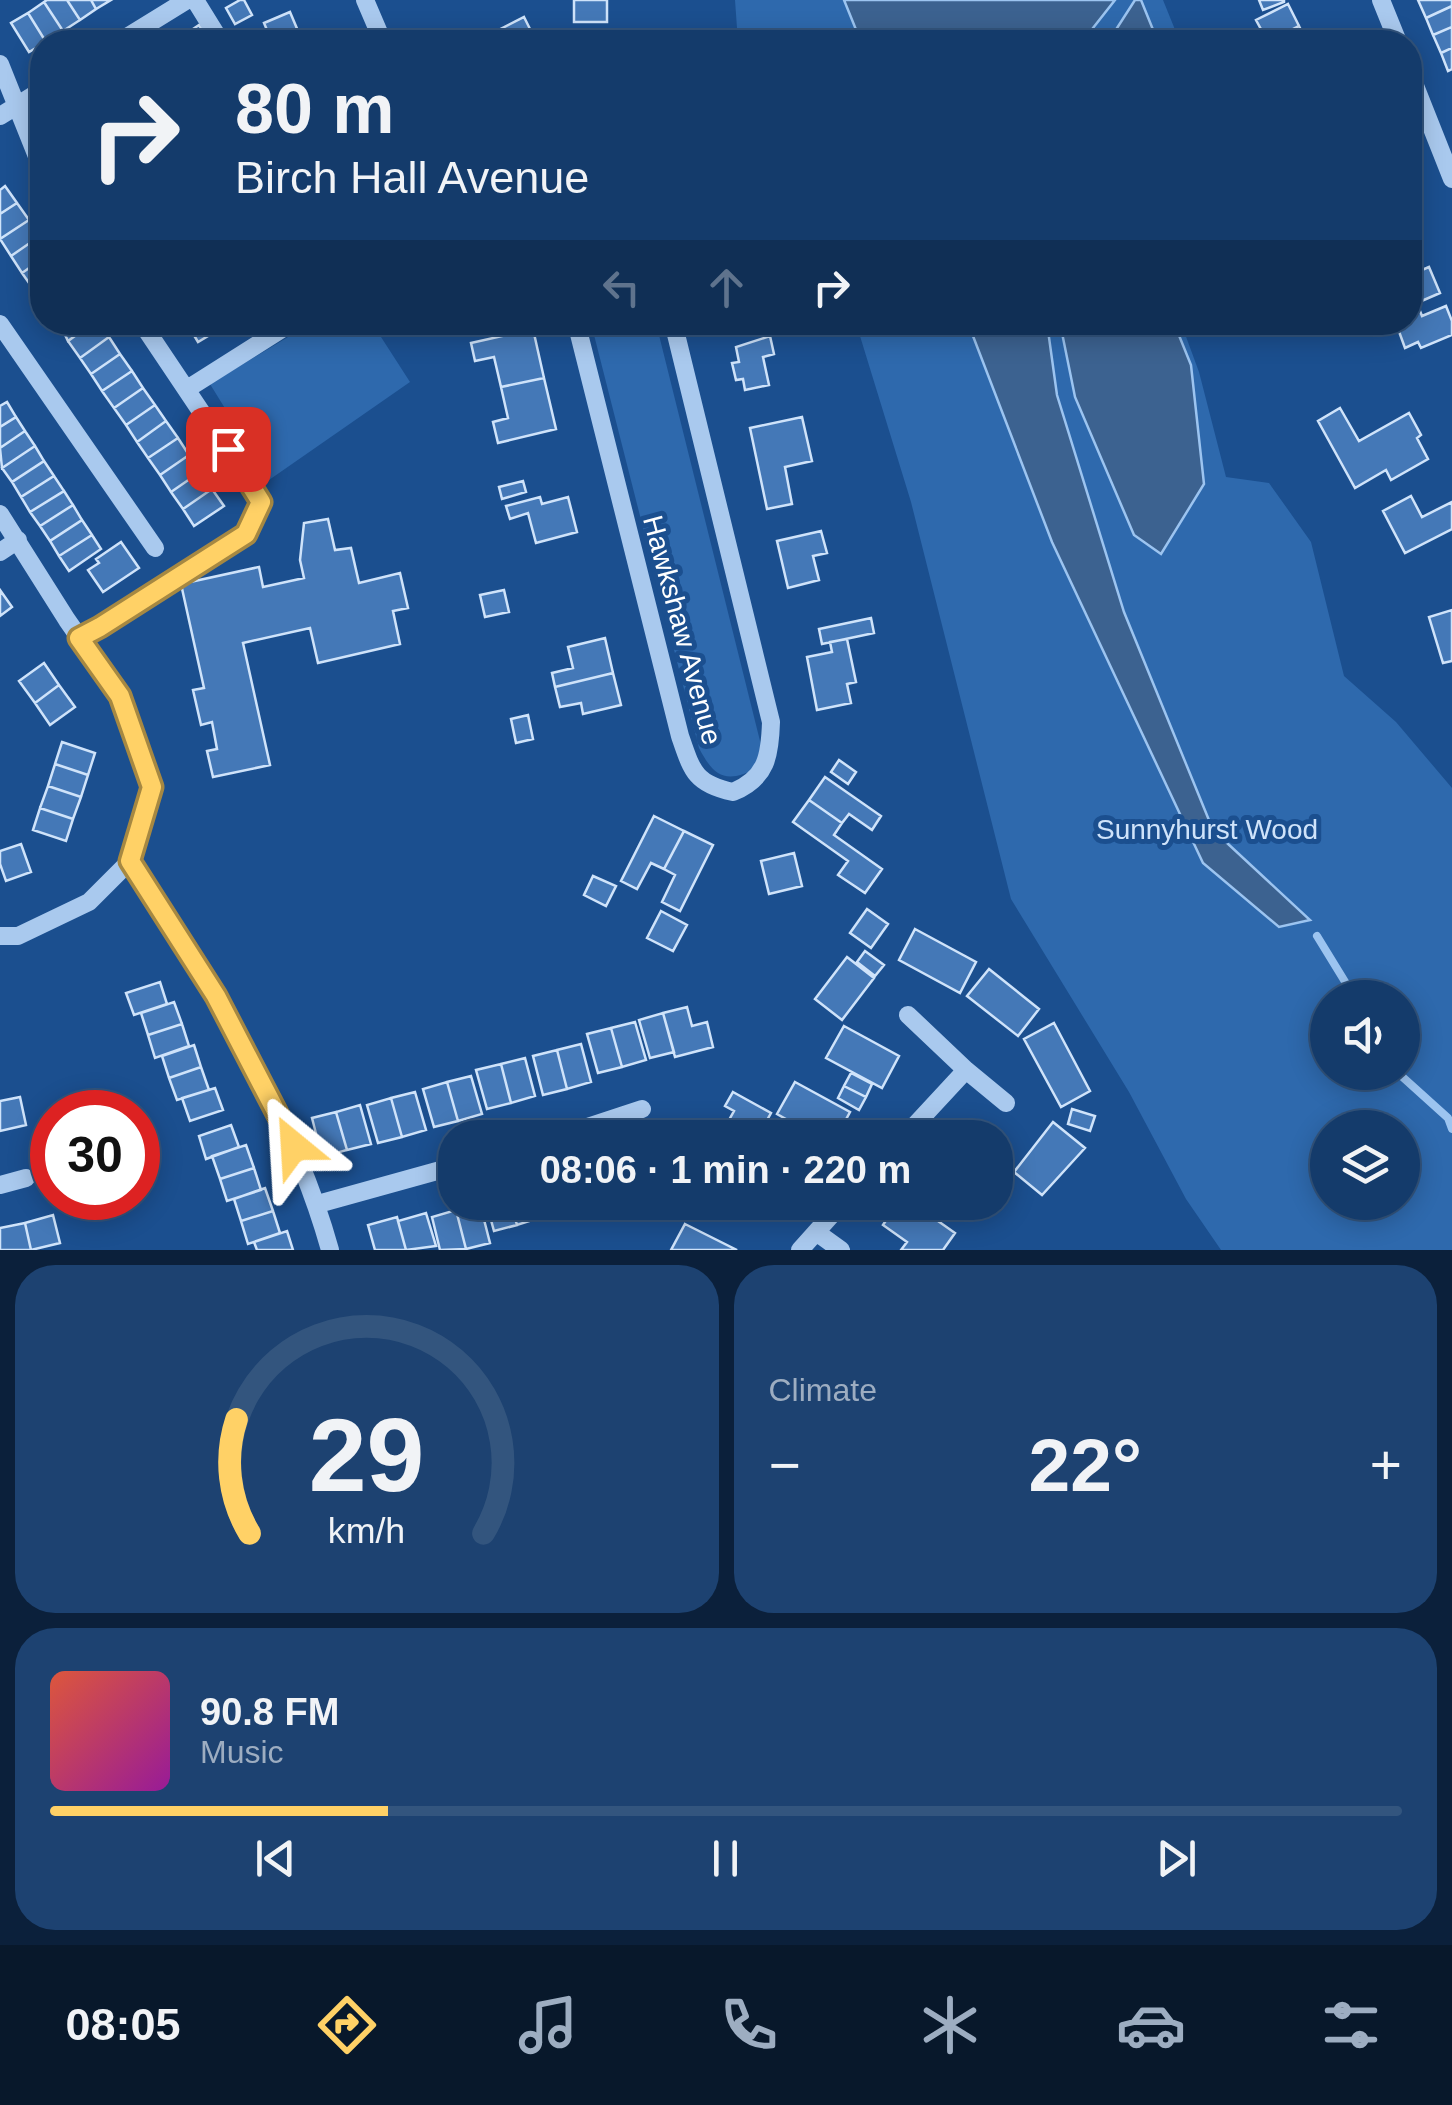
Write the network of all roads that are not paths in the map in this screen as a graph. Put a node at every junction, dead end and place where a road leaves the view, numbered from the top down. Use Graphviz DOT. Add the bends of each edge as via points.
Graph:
graph roads {
  1 [pos="187,0"];
  2 [pos="196,0"];
  3 [pos="365,0"];
  4 [pos="1381,0"];
  5 [pos="138,30"];
  6 [pos="214,30"];
  7 [pos="378,30"];
  8 [pos="1393,30"];
  9 [pos="0,64"];
  10 [pos="30,98"];
  11 [pos="1422,102"];
  12 [pos="17,106"];
  13 [pos="0,116"];
  14 [pos="30,139"];
  15 [pos="1451,171"];
  16 [pos="0,324"];
  17 [pos="150,335"];
  18 [pos="272,335"];
  19 [pos="579,335"];
  20 [pos="677,335"];
  21 [pos="187,389"];
  22 [pos="0,514"];
  23 [pos="18,540"];
  24 [pos="155,548"];
  25 [pos="0,552"];
  26 [pos="79,638"];
  27 [pos="130,861"];
  28 [pos="0,936"];
  29 [pos="908,1015"];
  30 [pos="966,1070"];
  31 [pos="1006,1103"];
  32 [pos="642,1109"];
  33 [pos="609,1120"];
  34 [pos="920,1120"];
  35 [pos="438,1171"];
  36 [pos="26,1178"];
  37 [pos="0,1185"];
  38 [pos="318,1204"];
  39 [pos="827,1220"];
  40 [pos="816,1232"];
  41 [pos="330,1250"];
  42 [pos="800,1250"];
  43 [pos="840,1250"];
  1 -- 5 [label="street"];
  2 -- 6 [label="street"];
  3 -- 7 [label="street"];
  4 -- 8 [label="street"];
  9 -- 12 [label="street"];
  10 -- 12 [label="street"];
  11 -- 15 [label="street"];
  12 -- 13 [label="street"];
  12 -- 14 [label="street"];
  16 -- 24 [label="street"];
  17 -- 21 [label="street"];
  18 -- 21 [label="street"];
  19 -- 20 [label="street, Hawkshaw Avenue" via="680,736 700,780 734,792 767,765 771,722"];
  21 -- 26 [label="street" via="261,502 246,534"];
  22 -- 23 [label="street"];
  23 -- 25 [label="street"];
  23 -- 26 [label="street"];
  26 -- 27 [label="street" via="120,696 152,787"];
  27 -- 28 [label="street" via="89,902 18,936"];
  27 -- 38 [label="street" via="216,996"];
  29 -- 30 [label="street"];
  30 -- 31 [label="street"];
  30 -- 34 [label="street"];
  32 -- 33 [label="street"];
  35 -- 38 [label="street"];
  36 -- 37 [label="street"];
  38 -- 41 [label="street"];
  39 -- 40 [label="street"];
  40 -- 42 [label="street"];
  40 -- 43 [label="street"];
}
